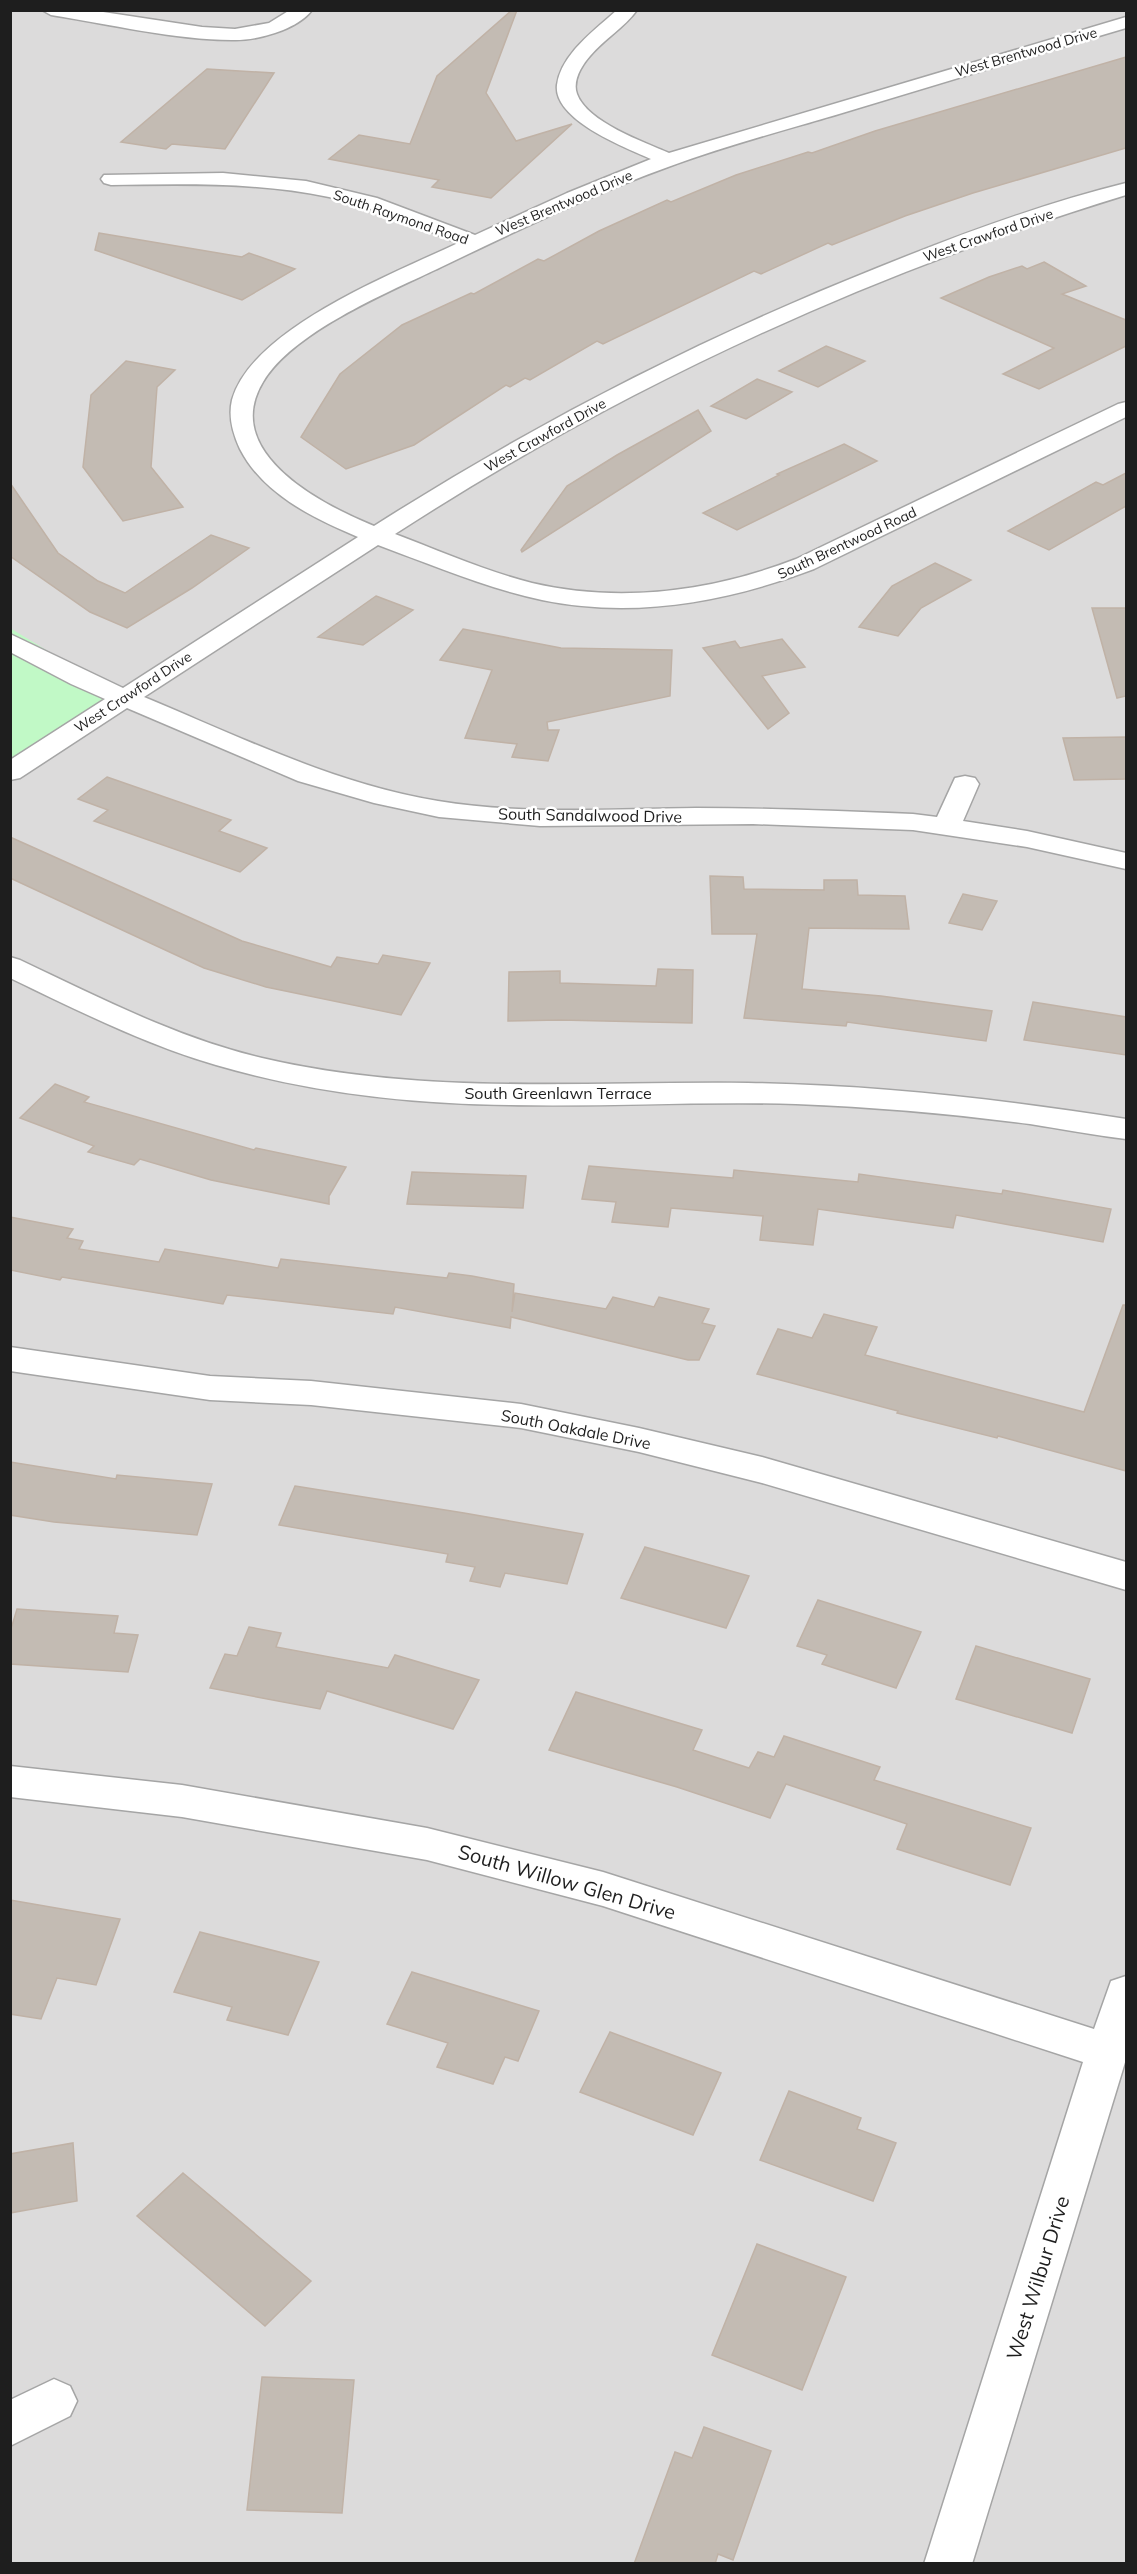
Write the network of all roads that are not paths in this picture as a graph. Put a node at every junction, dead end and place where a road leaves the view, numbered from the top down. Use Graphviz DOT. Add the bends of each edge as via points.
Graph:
graph roads {
  1 [pos="51,10"];
  2 [pos="303,10"];
  3 [pos="628,10"];
  4 [pos="1126,22"];
  5 [pos="669,160"];
  6 [pos="111,179"];
  7 [pos="1126,189"];
  8 [pos="476,242"];
  9 [pos="1126,409"];
  10 [pos="377,535"];
  11 [pos="10,642"];
  12 [pos="125,698"];
  13 [pos="10,772"];
  14 [pos="965,784"];
  15 [pos="948,827"];
  16 [pos="1126,861"];
  17 [pos="10,966"];
  18 [pos="1126,1130"];
  19 [pos="10,1359"];
  20 [pos="1126,1576"];
  21 [pos="10,1781"];
  22 [pos="1126,1993"];
  23 [pos="1108,2052"];
  24 [pos="54,2401"];
  25 [pos="10,2424"];
  26 [pos="948,2564"];
  1 -- 2 [label="street" via="202,33 244,34 274,28"];
  3 -- 5 [label="street" via="581,56 567,82 567,92 577,111 599,126"];
  4 -- 5 [label="street, West Brentwood Drive"];
  5 -- 8 [label="street, West Brentwood Drive"];
  6 -- 8 [label="street, South Raymond Road" via="240,179 320,190 355,198"];
  7 -- 10 [label="street, West Crawford Drive" via="945,250 740,334 573,417"];
  8 -- 10 [label="street, West Brentwood Drive" via="379,288 307,329 258,372 242,405 243,431 250,450 264,467 299,499"];
  9 -- 10 [label="street, South Brentwood Road" via="805,564 764,581 721,592 672,599 564,596 484,576"];
  10 -- 12 [label="street, West Crawford Drive"];
  11 -- 12 [label="street, South Sandalwood Drive"];
  12 -- 13 [label="street, West Crawford Drive"];
  12 -- 15 [label="street, South Sandalwood Drive" via="308,776 439,809 540,818 764,816"];
  14 -- 15 [label="street"];
  15 -- 16 [label="street, South Sandalwood Drive" via="1027,839"];
  17 -- 18 [label="street, South Greenlawn Terrace" via="127,1022 214,1054 321,1078 430,1092 509,1095 806,1094 945,1105"];
  19 -- 20 [label="street, South Oakdale Drive" via="210,1388 311,1393 521,1416 762,1470"];
  21 -- 23 [label="street, South Willow Glen Drive" via="182,1801 427,1844 603,1889"];
  22 -- 23 [label="street, West Wilbur Drive"];
  23 -- 26 [label="street, West Wilbur Drive"];
  24 -- 25 [label="street"];
}
